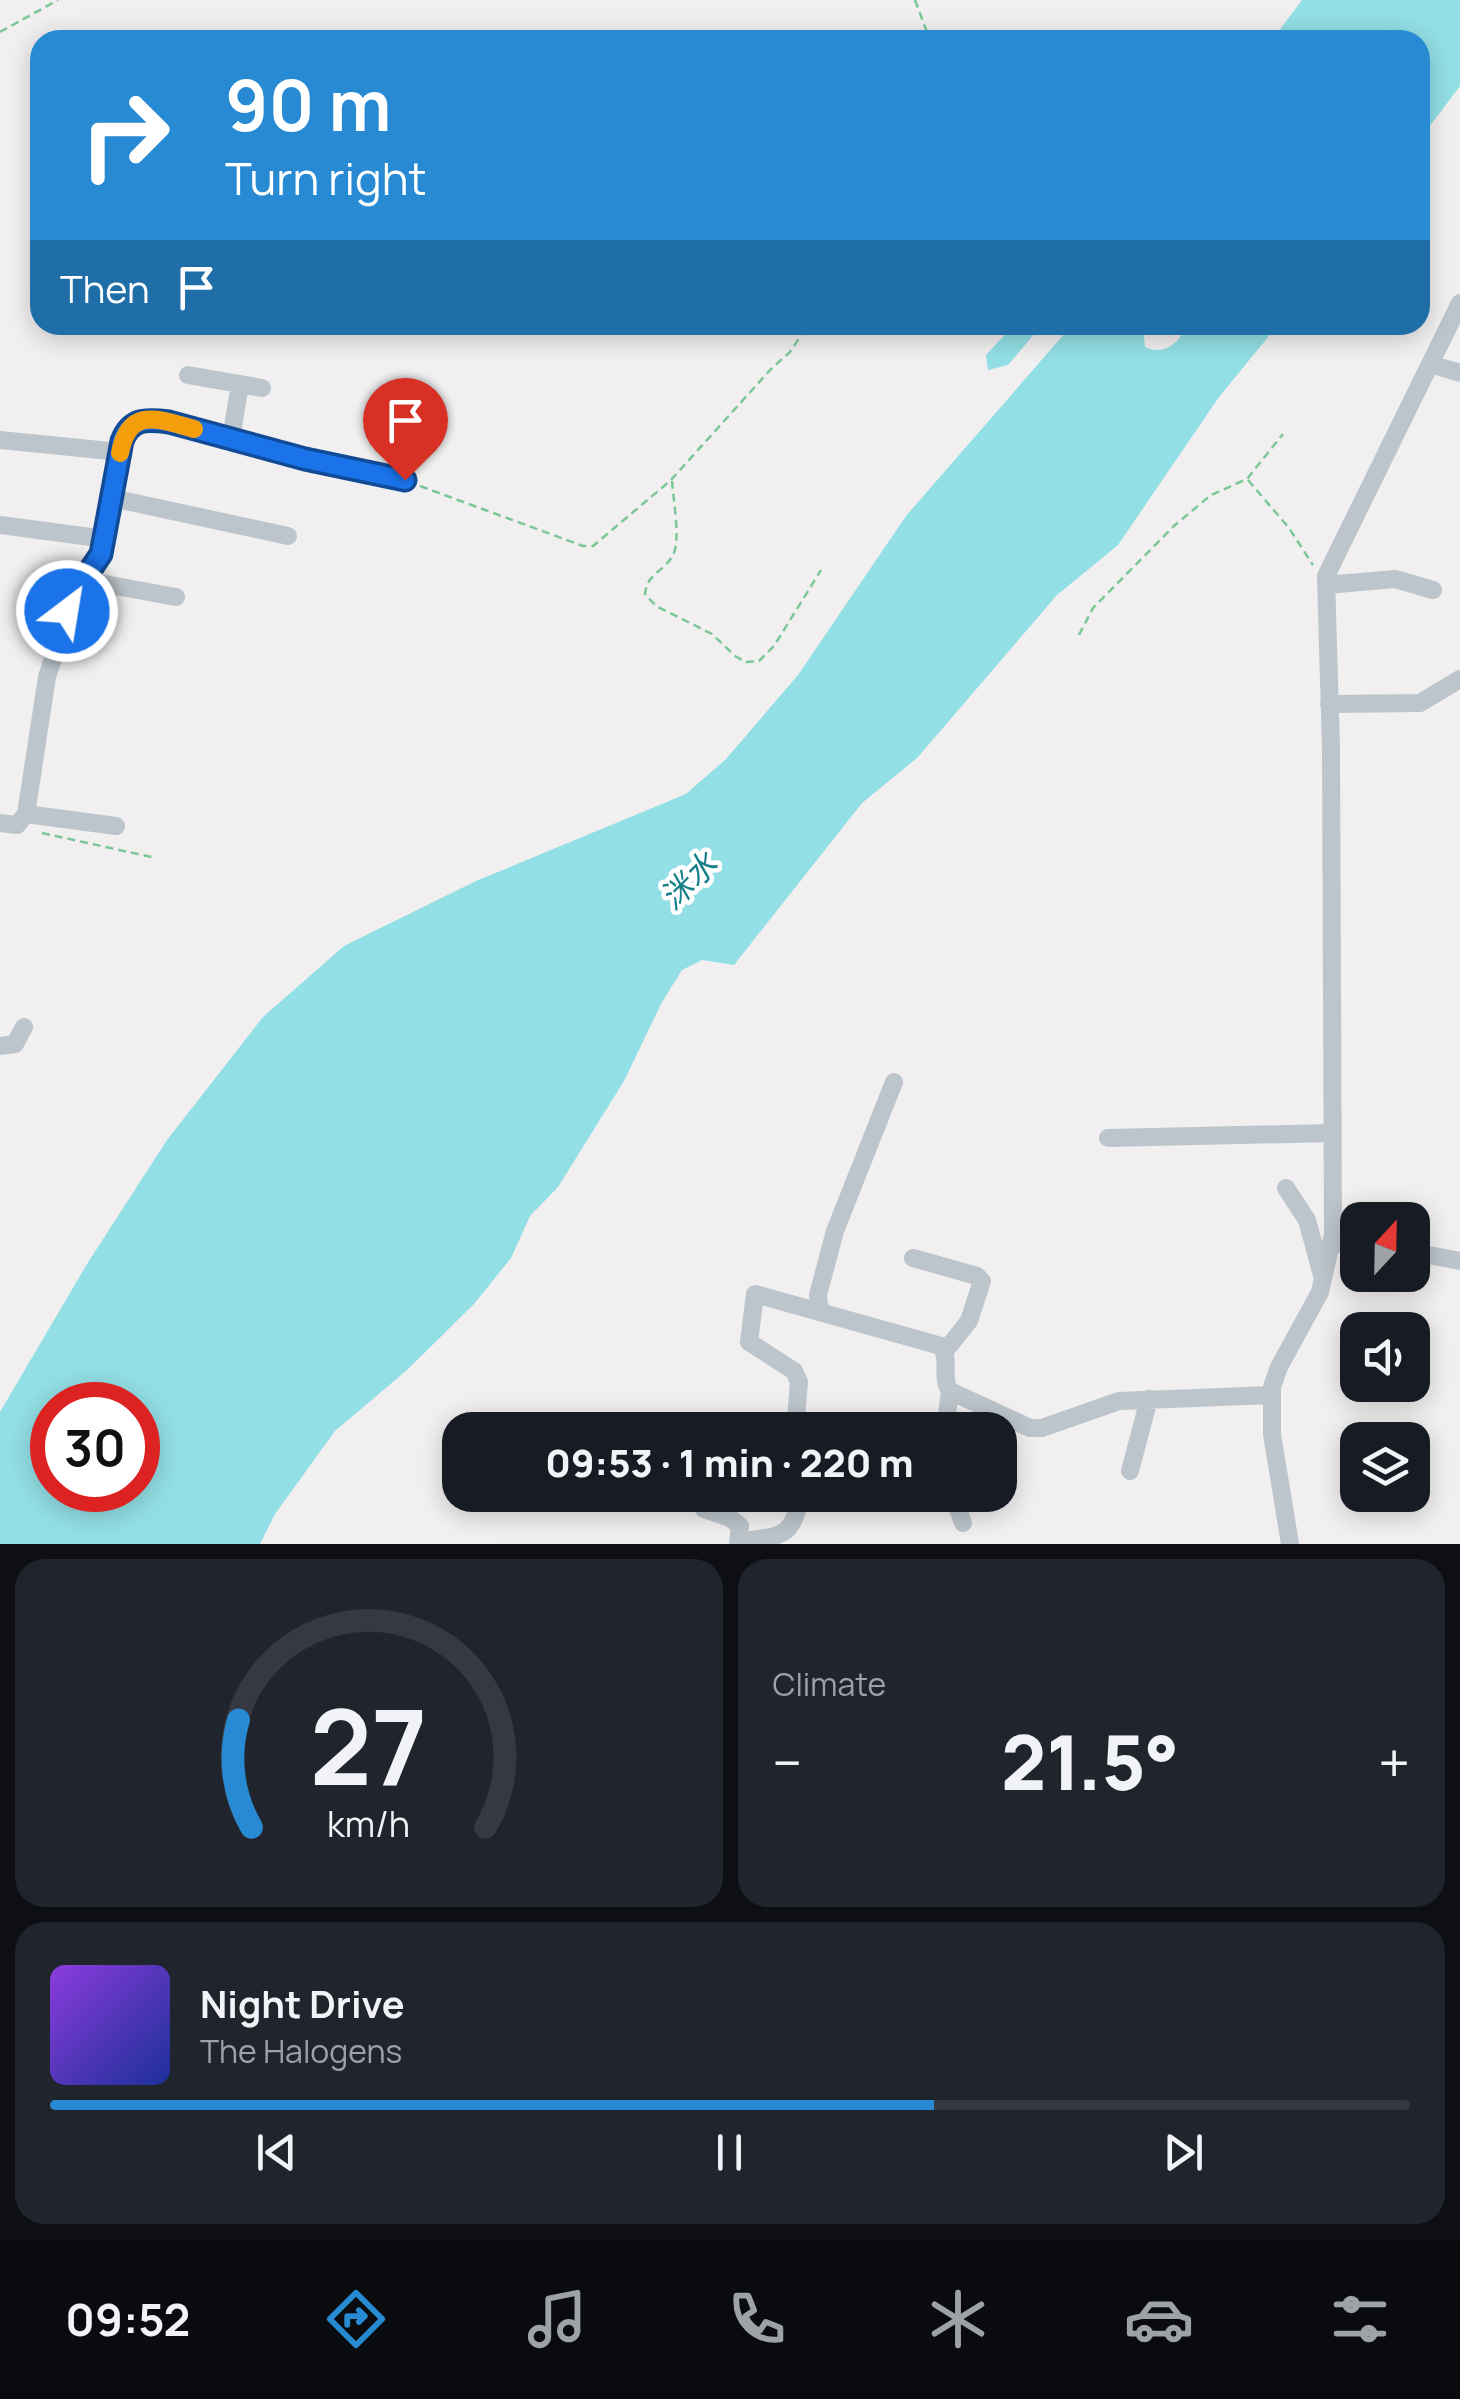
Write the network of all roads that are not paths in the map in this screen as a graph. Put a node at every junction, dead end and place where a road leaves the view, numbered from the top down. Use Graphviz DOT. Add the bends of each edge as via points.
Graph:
graph roads {
  1 [pos="1460,303"];
  2 [pos="1430,364"];
  3 [pos="1460,373"];
  4 [pos="188,376"];
  5 [pos="240,384"];
  6 [pos="262,388"];
  7 [pos="231,439"];
  8 [pos="0,440"];
  9 [pos="120,452"];
  10 [pos="405,480"];
  11 [pos="112,498"];
  12 [pos="0,525"];
  13 [pos="288,536"];
  14 [pos="106,539"];
  15 [pos="83,580"];
  16 [pos="1326,585"];
  17 [pos="1433,590"];
  18 [pos="176,598"];
  19 [pos="1460,678"];
  20 [pos="1330,704"];
  21 [pos="14,821"];
  22 [pos="116,826"];
  23 [pos="24,1027"];
  24 [pos="0,1046"];
  25 [pos="894,1082"];
  26 [pos="1332,1134"];
  27 [pos="1108,1138"];
  28 [pos="1286,1188"];
  29 [pos="1332,1243"];
  30 [pos="1340,1244"];
  31 [pos="1430,1255"];
  32 [pos="913,1258"];
  33 [pos="1460,1261"];
  34 [pos="1324,1282"];
  35 [pos="820,1312"];
  36 [pos="945,1351"];
  37 [pos="950,1390"];
  38 [pos="1271,1395"];
  39 [pos="1149,1399"];
  40 [pos="796,1412"];
  41 [pos="947,1412"];
  42 [pos="1130,1470"];
  43 [pos="710,1512"];
  44 [pos="798,1512"];
  45 [pos="959,1512"];
  46 [pos="963,1523"];
  47 [pos="738,1543"];
  48 [pos="1290,1544"];
  1 -- 2 [label="street"];
  2 -- 3 [label="street"];
  2 -- 16 [label="street" via="1329,566"];
  4 -- 5 [label="street"];
  5 -- 6 [label="street"];
  5 -- 7 [label="street"];
  7 -- 9 [label="street" via="147,419 126,429"];
  7 -- 10 [label="street"];
  8 -- 9 [label="street"];
  9 -- 11 [label="street"];
  11 -- 13 [label="street"];
  11 -- 14 [label="street"];
  12 -- 14 [label="street"];
  14 -- 15 [label="street"];
  15 -- 18 [label="street"];
  15 -- 21 [label="street" via="47,677"];
  16 -- 17 [label="street" via="1396,579"];
  16 -- 20 [label="street"];
  19 -- 20 [label="street" via="1420,703"];
  20 -- 26 [label="street"];
  21 -- 22 [label="street"];
  23 -- 24 [label="street" via="15,1044"];
  25 -- 35 [label="street" via="835,1230"];
  26 -- 27 [label="street"];
  26 -- 29 [label="street"];
  28 -- 34 [label="street" via="1307,1220"];
  29 -- 30 [label="street"];
  29 -- 34 [label="street"];
  31 -- 33 [label="street"];
  32 -- 36 [label="street" via="982,1281 969,1321"];
  34 -- 38 [label="street" via="1278,1368"];
  35 -- 36 [label="street"];
  35 -- 40 [label="street" via="752,1298 749,1342 794,1370"];
  36 -- 37 [label="street"];
  37 -- 39 [label="street" via="1030,1428 1120,1400"];
  37 -- 41 [label="street"];
  38 -- 39 [label="street"];
  38 -- 48 [label="street"];
  39 -- 42 [label="street"];
  43 -- 47 [label="street" via="740,1526"];
  44 -- 47 [label="street" via="791,1530"];
  45 -- 46 [label="street"];
}
